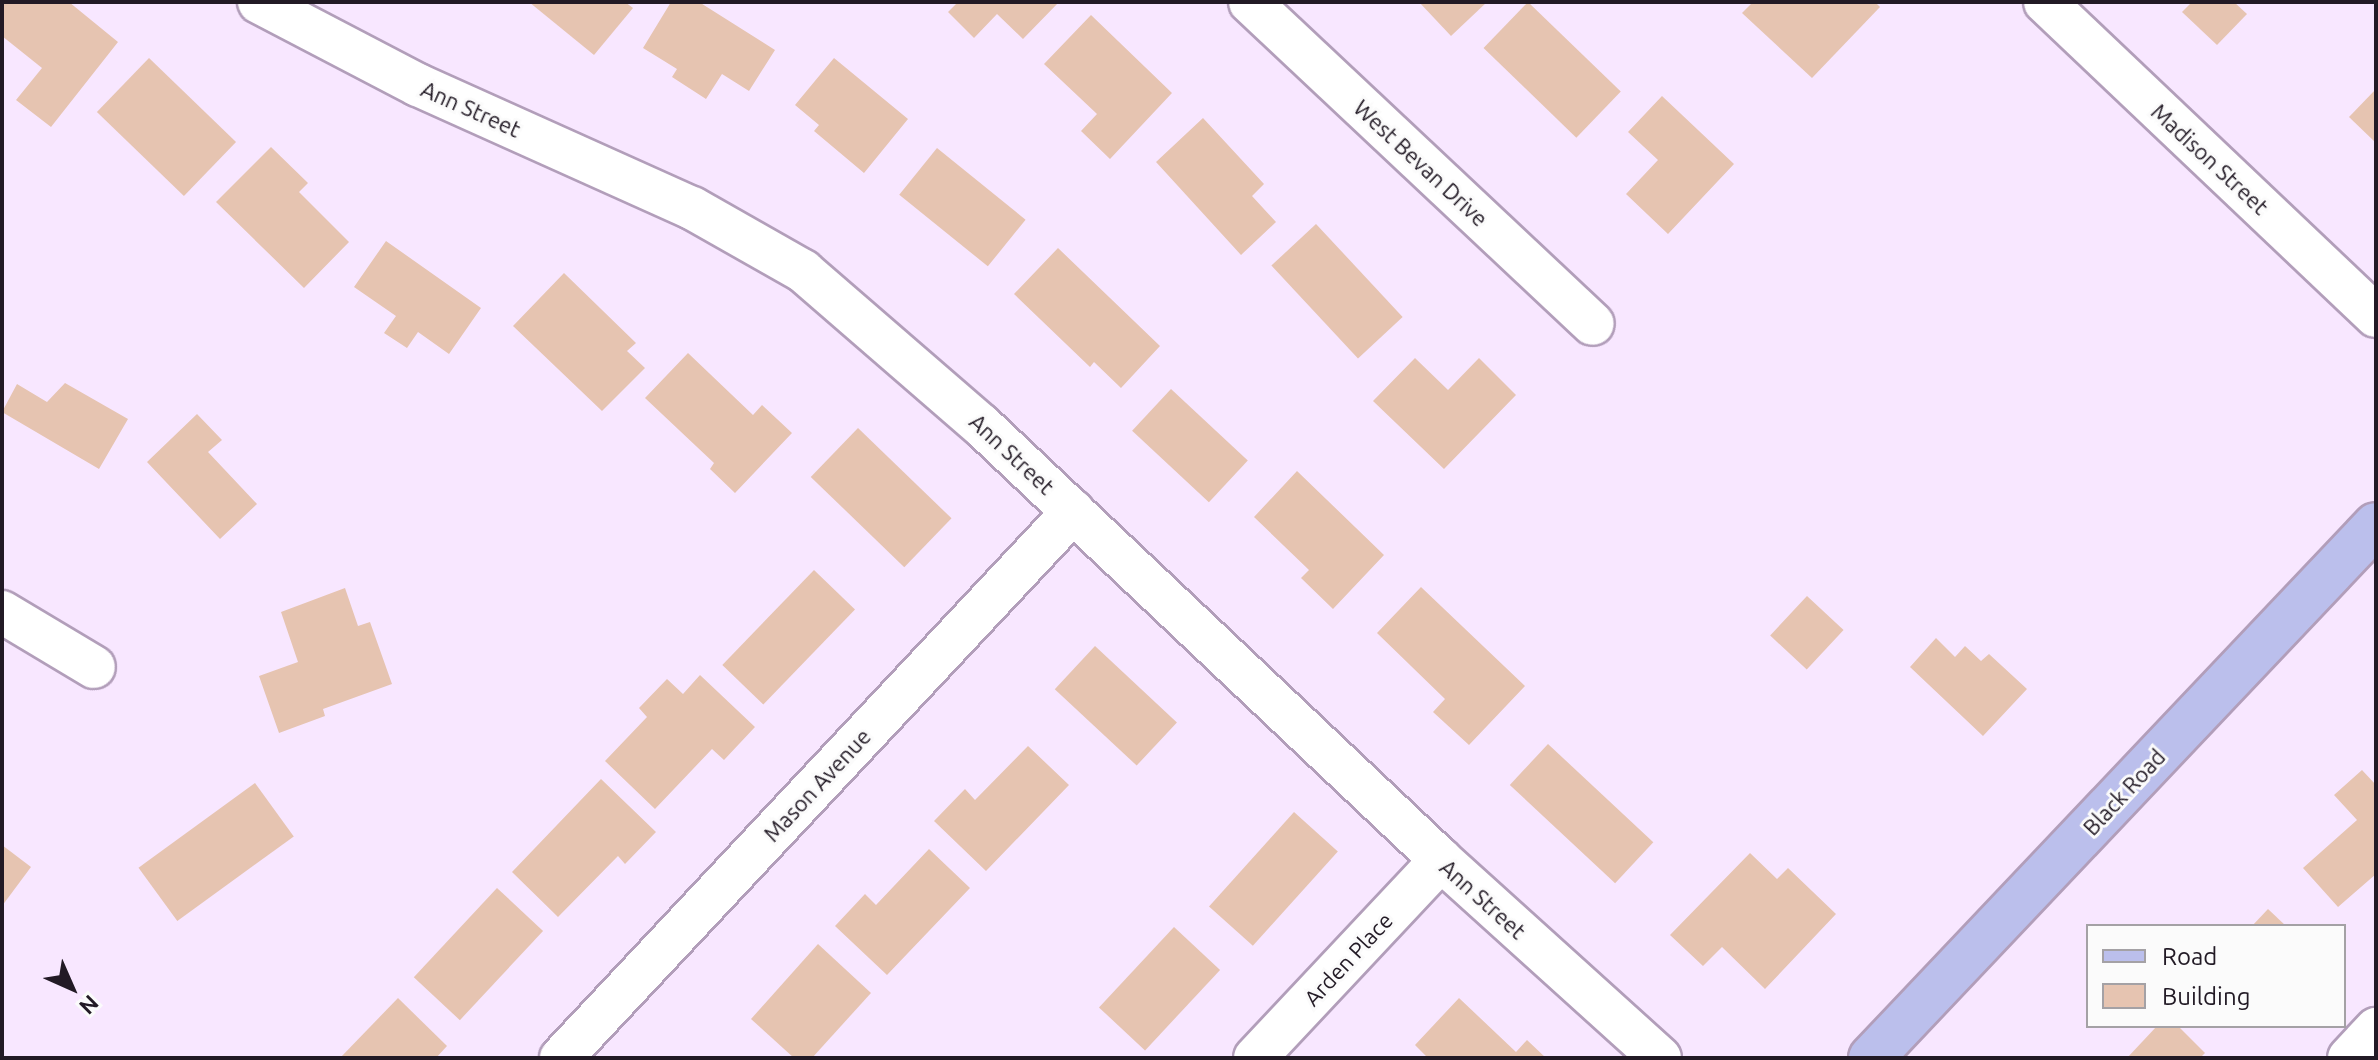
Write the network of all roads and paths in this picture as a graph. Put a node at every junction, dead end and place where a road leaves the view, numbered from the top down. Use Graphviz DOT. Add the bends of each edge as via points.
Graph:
graph roads {
  1 [pos="259,2"];
  2 [pos="1250,2"];
  3 [pos="2045,2"];
  4 [pos="2376,316"];
  5 [pos="1593,324"];
  6 [pos="1073,512"];
  7 [pos="2376,525"];
  8 [pos="2,612"];
  9 [pos="94,667"];
  10 [pos="1441,860"];
  11 [pos="2376,1029"];
  12 [pos="561,1058"];
  13 [pos="1255,1058"];
  14 [pos="1660,1058"];
  15 [pos="1871,1058"];
  16 [pos="2349,1058"];
  1 -- 6 [label="street, Ann Street" via="418,85 692,208 803,271"];
  2 -- 5 [label="street, West Bevan Drive"];
  3 -- 4 [label="street, Madison Street"];
  6 -- 10 [label="street, Ann Street"];
  6 -- 12 [label="street, Mason Avenue"];
  7 -- 15 [label="main road, Black Road"];
  8 -- 9 [label="street"];
  10 -- 13 [label="street, Arden Place"];
  10 -- 14 [label="street, Ann Street"];
  11 -- 16 [label="street"];
}
